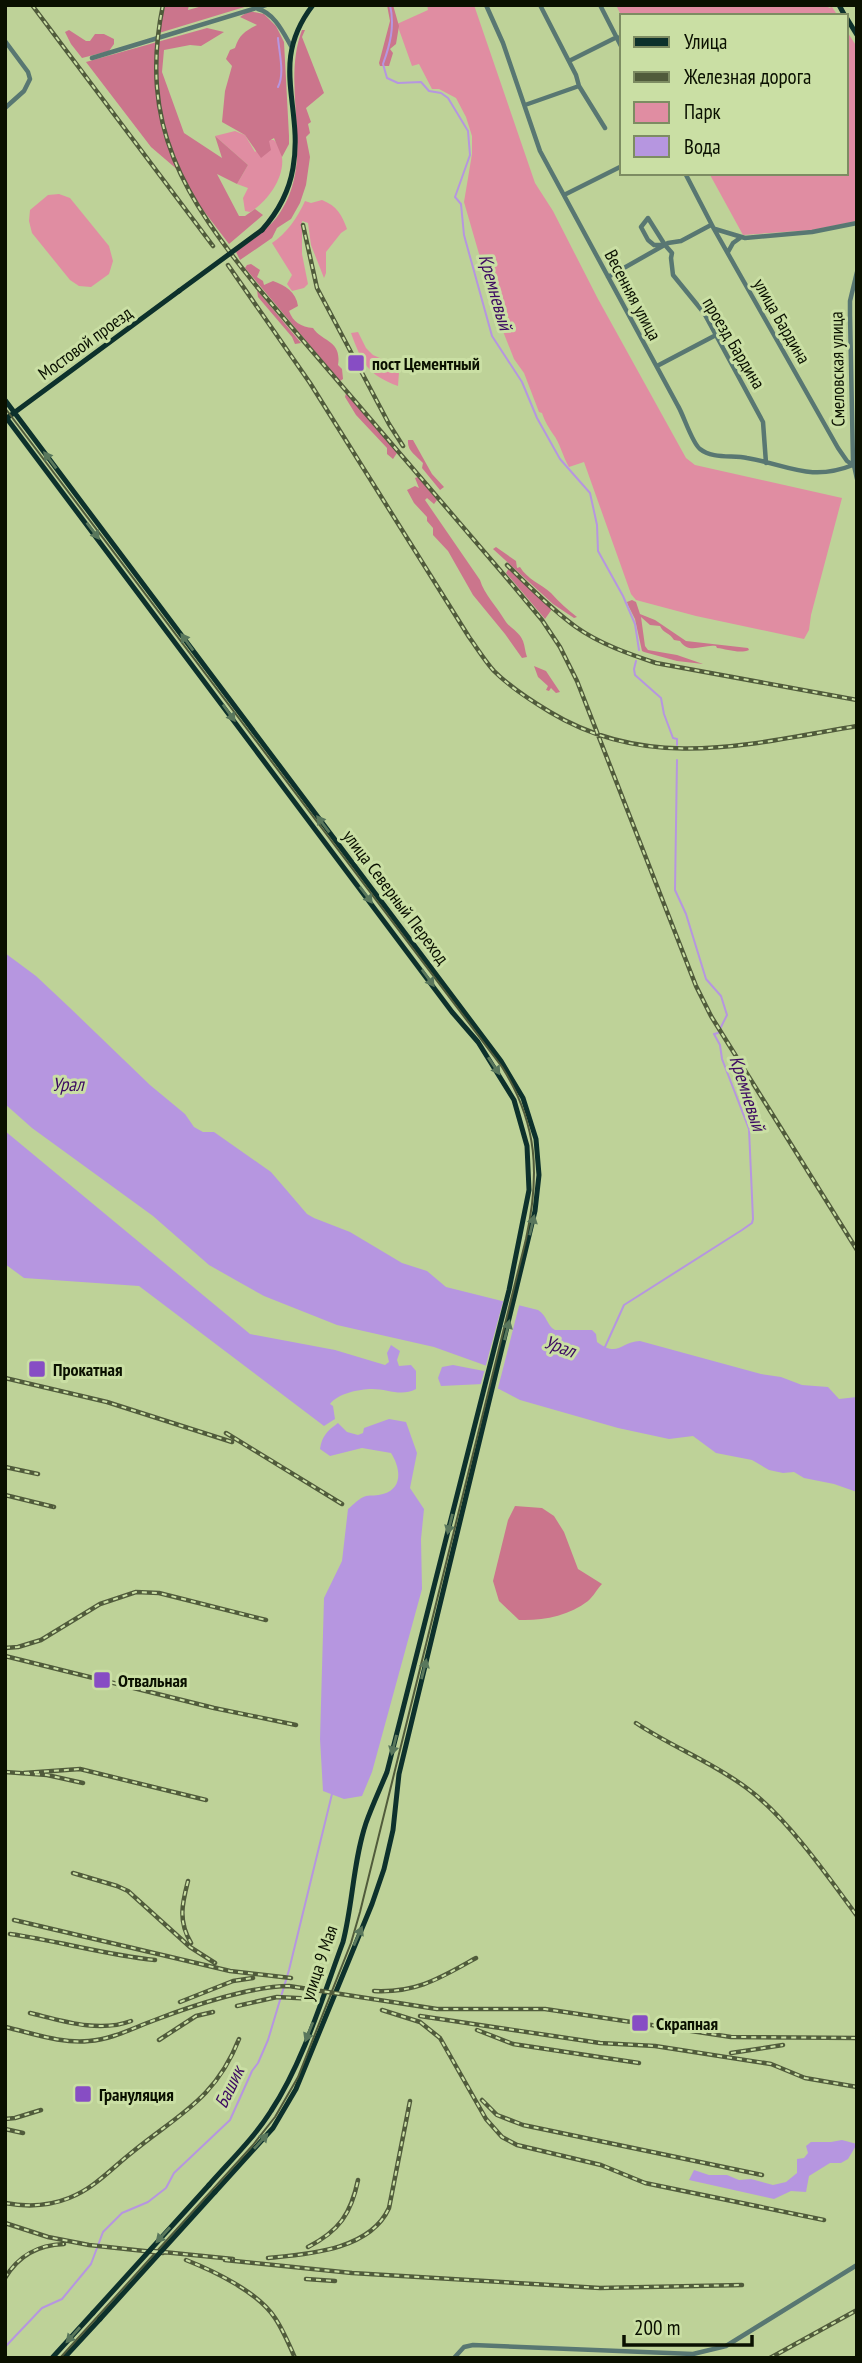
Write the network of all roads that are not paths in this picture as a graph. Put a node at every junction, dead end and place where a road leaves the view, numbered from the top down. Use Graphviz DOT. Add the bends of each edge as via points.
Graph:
graph roads {
  1 [pos="266,5"];
  2 [pos="313,5"];
  3 [pos="486,5"];
  4 [pos="540,5"];
  5 [pos="600,5"];
  6 [pos="253,9"];
  7 [pos="617,37"];
  8 [pos="5,41"];
  9 [pos="620,44"];
  10 [pos="291,46"];
  11 [pos="92,58"];
  12 [pos="569,61"];
  13 [pos="579,86"];
  14 [pos="525,105"];
  15 [pos="5,108"];
  16 [pos="605,128"];
  17 [pos="620,167"];
  18 [pos="686,175"];
  19 [pos="564,195"];
  20 [pos="857,223"];
  21 [pos="713,227"];
  22 [pos="742,237"];
  23 [pos="681,241"];
  24 [pos="665,245"];
  25 [pos="672,253"];
  26 [pos="727,253"];
  27 [pos="857,272"];
  28 [pos="608,277"];
  29 [pos="716,335"];
  30 [pos="854,344"];
  31 [pos="657,366"];
  32 [pos="5,400"];
  33 [pos="15,412"];
  34 [pos="6,417"];
  35 [pos="855,447"];
  36 [pos="766,463"];
  37 [pos="853,465"];
  38 [pos="857,479"];
  39 [pos="481,1415"];
  40 [pos="466,1458"];
  41 [pos="472,1468"];
  42 [pos="857,2265"];
  43 [pos="52,2358"];
  44 [pos="64,2358"];
  45 [pos="454,2358"];
  1 -- 6 [label="street"];
  2 -- 10 [label="main road"];
  3 -- 14 [label="street, Весенняя улица"];
  4 -- 12 [label="street"];
  5 -- 7 [label="street"];
  6 -- 10 [label="street" via="268,14"];
  6 -- 11 [label="street"];
  7 -- 9 [label="street"];
  7 -- 12 [label="street"];
  8 -- 15 [label="street" via="30,79"];
  10 -- 33 [label="main road, Мостовой проезд, bridge" via="294,167 275,214 262,230"];
  12 -- 13 [label="street"];
  13 -- 14 [label="street"];
  13 -- 16 [label="street"];
  14 -- 19 [label="street, Весенняя улица" via="537,144"];
  17 -- 19 [label="street"];
  18 -- 21 [label="street, улица Бардина"];
  19 -- 28 [label="street, Весенняя улица"];
  20 -- 22 [label="street"];
  21 -- 22 [label="street"];
  21 -- 23 [label="street"];
  21 -- 26 [label="street, улица Бардина"];
  22 -- 26 [label="street"];
  23 -- 24 [label="street"];
  23 -- 25 [label="street"];
  24 -- 24 [label="street, проезд Бардина" via="660,238 648,218 641,226 645,236 657,247"];
  24 -- 25 [label="street, проезд Бардина"];
  24 -- 28 [label="street"];
  25 -- 29 [label="street, проезд Бардина" via="673,275"];
  26 -- 37 [label="street, улица Бардина" via="838,448"];
  27 -- 30 [label="street, Смеловская улица" via="850,301"];
  28 -- 31 [label="street, Весенняя улица"];
  29 -- 31 [label="street"];
  29 -- 36 [label="street, проезд Бардина" via="764,422"];
  30 -- 35 [label="street, Смеловская улица"];
  31 -- 36 [label="street, Весенняя улица" via="699,449"];
  32 -- 33 [label="main road, улица Северный Переход"];
  33 -- 34 [label="main road, Мостовой проезд"];
  39 -- 33 [label="main road, улица Северный Переход, one-way" via="535,1211 536,1139 514,1081"];
  34 -- 39 [label="main road, улица Северный Переход, one-way" via="507,1085 525,1133 530,1166 527,1207"];
  35 -- 37 [label="street, Смеловская улица"];
  36 -- 37 [label="street, Весенняя улица" via="818,472"];
  37 -- 38 [label="street, улица Бардина"];
  39 -- 40 [label="main road, улица Северный Переход"];
  39 -- 41 [label="main road, улица Северный Переход"];
  40 -- 43 [label="main road, улица 9 Мая, one-way, bridge" via="387,1772 366,1823 343,1942 286,2085 253,2136"];
  44 -- 41 [label="main road, улица 9 Мая, one-way, bridge" via="273,2128 296,2089 384,1869 399,1774"];
  42 -- 45 [label="street" via="726,2346 693,2354 473,2345"];
}
